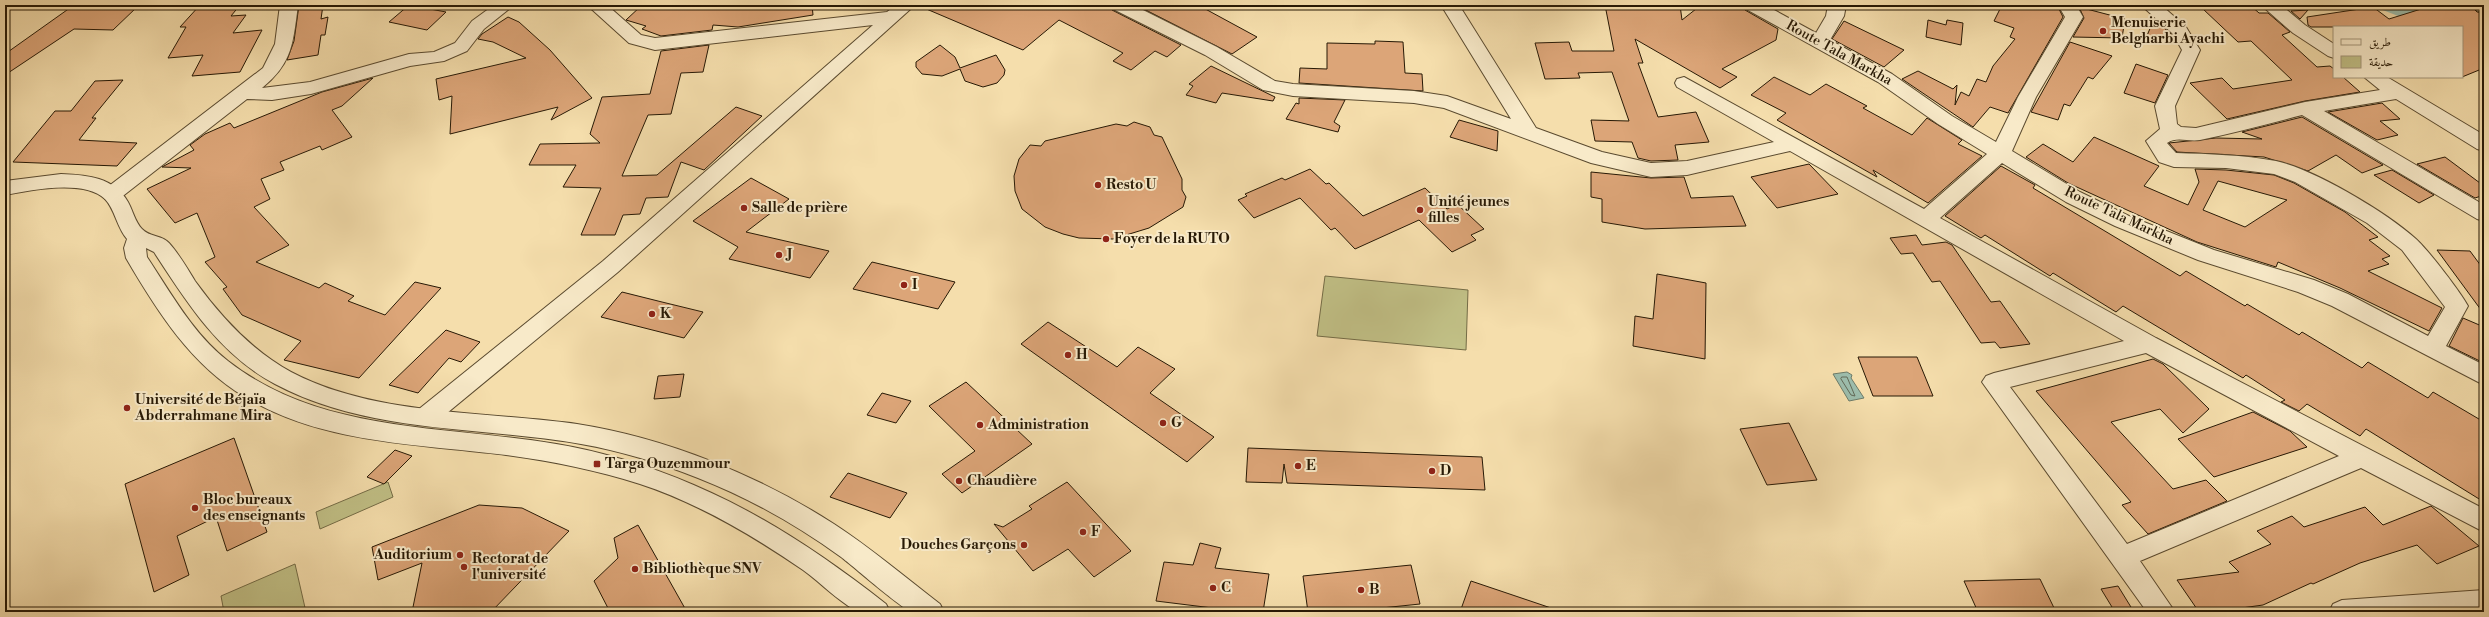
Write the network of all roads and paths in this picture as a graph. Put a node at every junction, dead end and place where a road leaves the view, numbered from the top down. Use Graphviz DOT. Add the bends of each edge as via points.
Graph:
graph roads {
  1 [pos="289,5"];
  2 [pos="505,5"];
  3 [pos="596,5"];
  4 [pos="1119,5"];
  5 [pos="1450,5"];
  6 [pos="1752,5"];
  7 [pos="1837,5"];
  8 [pos="2067,5"];
  9 [pos="2150,5"];
  10 [pos="2270,5"];
  11 [pos="899,11"];
  12 [pos="1820,42"];
  13 [pos="2333,51"];
  14 [pos="2375,78"];
  15 [pos="1684,83"];
  16 [pos="242,93"];
  17 [pos="2398,93"];
  18 [pos="2305,108"];
  19 [pos="2172,130"];
  20 [pos="1529,132"];
  21 [pos="1793,144"];
  22 [pos="2484,144"];
  23 [pos="2001,153"];
  24 [pos="5,188"];
  25 [pos="112,194"];
  26 [pos="2484,214"];
  27 [pos="1926,219"];
  28 [pos="138,238"];
  29 [pos="2148,344"];
  30 [pos="2433,348"];
  31 [pos="2484,376"];
  32 [pos="427,416"];
  33 [pos="565,430"];
  34 [pos="547,451"];
  35 [pos="2361,456"];
  36 [pos="2484,521"];
  37 [pos="2122,557"];
  38 [pos="2484,602"];
  39 [pos="877,612"];
  40 [pos="931,612"];
  41 [pos="2162,612"];
  42 [pos="2342,612"];
  1 -- 16 [label="street" via="284,44 271,71"];
  2 -- 16 [label="street" via="478,25 461,47 437,57 409,60 311,88 272,94"];
  3 -- 11 [label="street" via="634,39 655,44"];
  4 -- 20 [label="street" via="1211,51 1270,86 1293,90 1414,97 1447,102"];
  5 -- 20 [label="street"];
  6 -- 12 [label="street, Route Tala Markha"];
  7 -- 12 [label="street" via="1835,16"];
  8 -- 23 [label="street" via="2074,17 2027,97"];
  9 -- 19 [label="street" via="2180,32 2191,50 2165,106 2168,127"];
  10 -- 13 [label="street" via="2299,29"];
  11 -- 32 [label="street" via="611,268 508,354"];
  12 -- 23 [label="street, Route Tala Markha" via="1886,78 1945,120"];
  14 -- 17 [label="street"];
  15 -- 21 [label="street"];
  16 -- 25 [label="street"];
  17 -- 18 [label="street"];
  17 -- 22 [label="street"];
  18 -- 19 [label="street" via="2231,128 2196,134 2176,133"];
  18 -- 26 [label="street"];
  19 -- 30 [label="street" via="2156,141 2166,157 2191,162 2226,161 2276,168 2302,177 2374,218 2409,245 2457,306"];
  20 -- 21 [label="street" via="1598,158 1651,170 1687,168"];
  21 -- 27 [label="street"];
  23 -- 27 [label="street"];
  23 -- 30 [label="street, Route Tala Markha" via="2073,196 2122,220 2206,255 2313,289 2361,310"];
  24 -- 25 [label="street" via="70,182 96,184"];
  25 -- 28 [label="street" via="128,227"];
  27 -- 29 [label="street"];
  28 -- 32 [label="street" via="161,246 216,325 244,352 279,376 322,394 372,408"];
  28 -- 34 [label="street" via="135,248 137,258 192,338 220,367 257,392 301,412 354,426"];
  29 -- 35 [label="street"];
  29 -- 37 [label="street" via="1994,382"];
  30 -- 31 [label="street, Route Tala Markha"];
  32 -- 33 [label="street"];
  33 -- 34 [label="street"];
  33 -- 40 [label="street" via="626,444 685,463 742,486 796,514 849,548"];
  34 -- 39 [label="street" via="658,480 720,506 772,534 817,564"];
  35 -- 36 [label="street"];
  35 -- 37 [label="street"];
  37 -- 41 [label="street"];
  38 -- 42 [label="street"];
}
